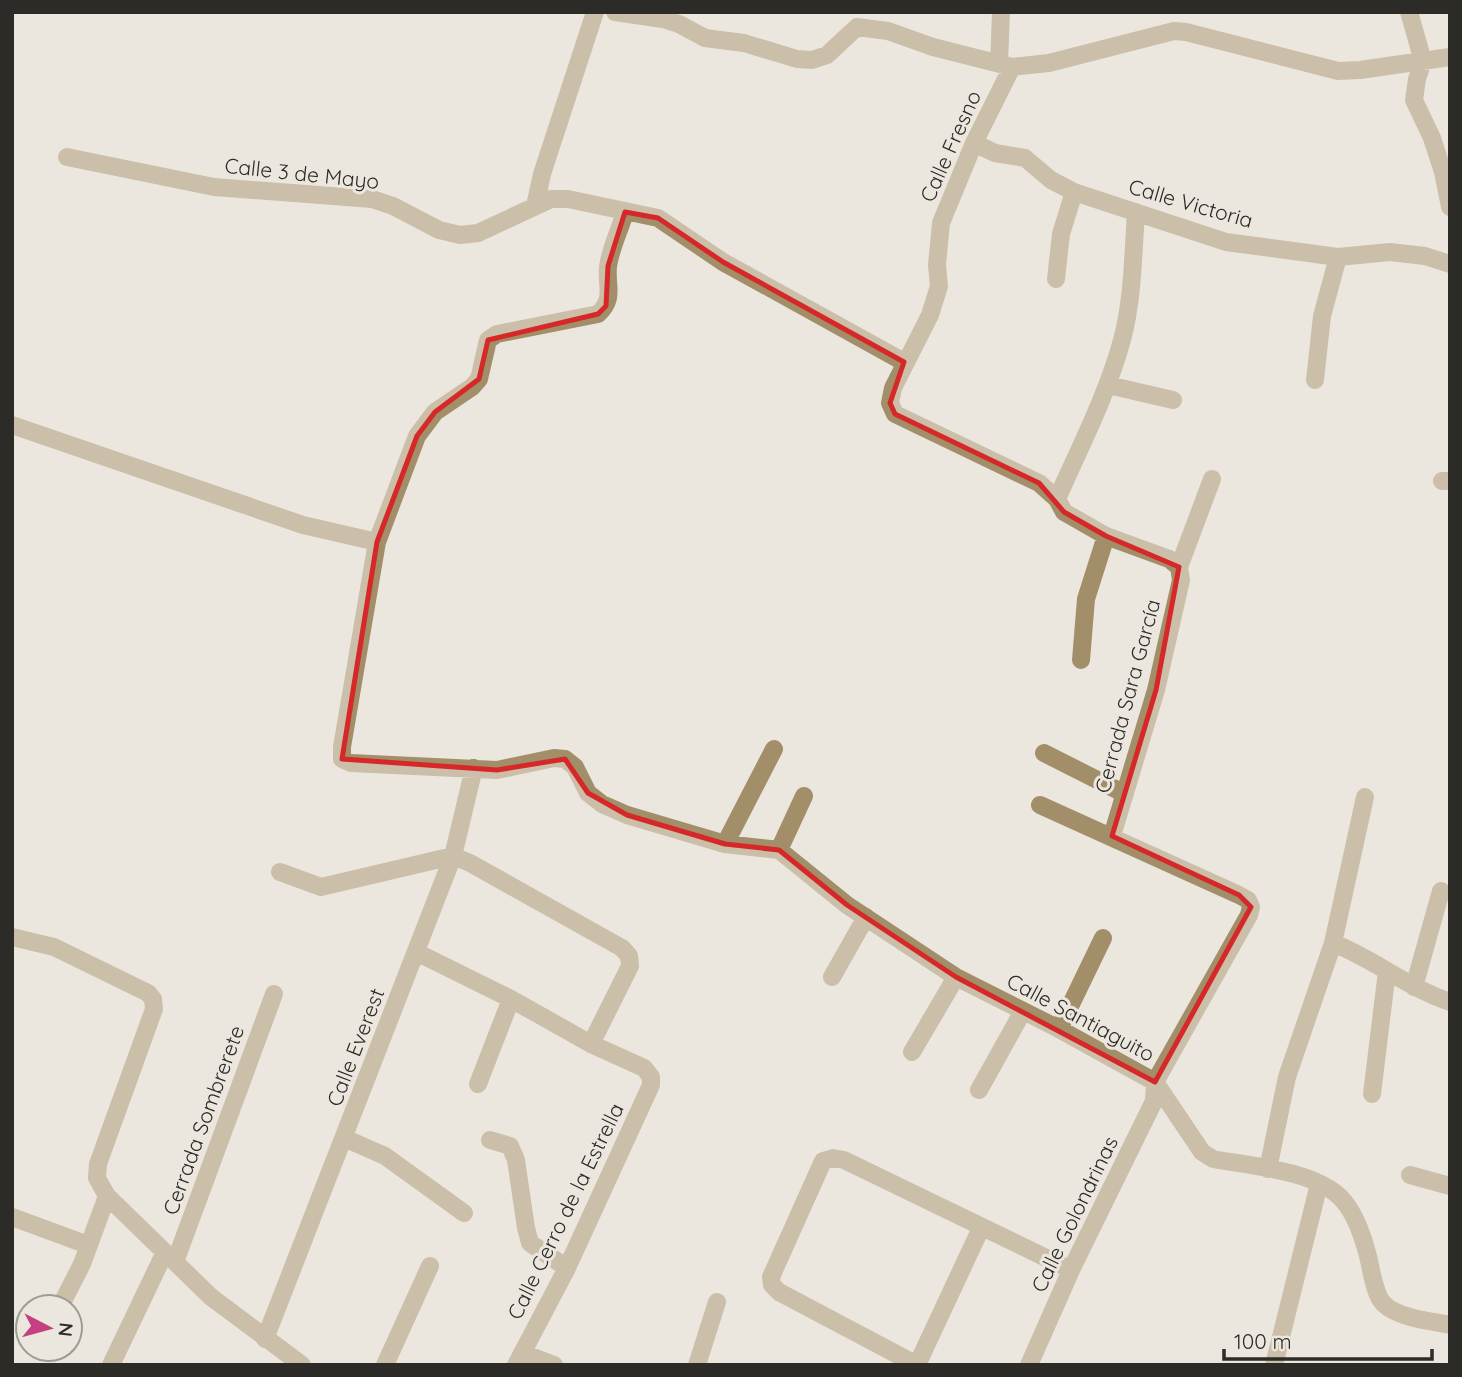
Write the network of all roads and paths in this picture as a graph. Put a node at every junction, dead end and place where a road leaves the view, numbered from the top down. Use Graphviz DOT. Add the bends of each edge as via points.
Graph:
graph roads {
  1 [pos="595,12"];
  2 [pos="615,12"];
  3 [pos="1001,12"];
  4 [pos="1409,12"];
  5 [pos="858,19"];
  6 [pos="1450,57"];
  7 [pos="1423,61"];
  8 [pos="1005,65"];
  9 [pos="974,143"];
  10 [pos="67,157"];
  11 [pos="1074,192"];
  12 [pos="535,206"];
  13 [pos="1450,207"];
  14 [pos="625,212"];
  15 [pos="1136,212"];
  16 [pos="1338,257"];
  17 [pos="1450,264"];
  18 [pos="1056,279"];
  19 [pos="904,362"];
  20 [pos="1315,380"];
  21 [pos="1108,384"];
  22 [pos="1173,400"];
  23 [pos="12,425"];
  24 [pos="1212,479"];
  25 [pos="1056,499"];
  26 [pos="1106,536"];
  27 [pos="377,542"];
  28 [pos="1179,567"];
  29 [pos="1081,660"];
  30 [pos="774,749"];
  31 [pos="1044,753"];
  32 [pos="474,768"];
  33 [pos="1125,794"];
  34 [pos="804,796"];
  35 [pos="1366,797"];
  36 [pos="1040,805"];
  37 [pos="1112,836"];
  38 [pos="725,845"];
  39 [pos="779,850"];
  40 [pos="453,856"];
  41 [pos="280,872"];
  42 [pos="1441,891"];
  43 [pos="866,917"];
  44 [pos="12,937"];
  45 [pos="1103,938"];
  46 [pos="1333,943"];
  47 [pos="416,952"];
  48 [pos="1387,971"];
  49 [pos="832,977"];
  50 [pos="956,977"];
  51 [pos="1414,987"];
  52 [pos="274,994"];
  53 [pos="511,999"];
  54 [pos="1450,1002"];
  55 [pos="1023,1011"];
  56 [pos="1059,1029"];
  57 [pos="591,1044"];
  58 [pos="912,1052"];
  59 [pos="1155,1082"];
  60 [pos="478,1084"];
  61 [pos="979,1090"];
  62 [pos="1372,1094"];
  63 [pos="344,1138"];
  64 [pos="490,1140"];
  65 [pos="1268,1170"];
  66 [pos="1410,1175"];
  67 [pos="1319,1184"];
  68 [pos="1450,1186"];
  69 [pos="107,1196"];
  70 [pos="464,1213"];
  71 [pos="14,1222"];
  72 [pos="981,1228"];
  73 [pos="88,1245"];
  74 [pos="170,1257"];
  75 [pos="430,1266"];
  76 [pos="566,1268"];
  77 [pos="1071,1270"];
  78 [pos="67,1293"];
  79 [pos="717,1302"];
  80 [pos="1450,1325"];
  81 [pos="265,1339"];
  82 [pos="519,1359"];
  83 [pos="111,1365"];
  84 [pos="302,1365"];
  85 [pos="385,1365"];
  86 [pos="554,1365"];
  87 [pos="697,1365"];
  88 [pos="917,1365"];
  89 [pos="1029,1365"];
  90 [pos="1274,1365"];
  1 -- 12 [label="street"];
  2 -- 5 [label="street" via="663,19 705,38 813,60 827,55"];
  3 -- 8 [label="street"];
  4 -- 7 [label="street"];
  5 -- 8 [label="street" via="933,47"];
  6 -- 7 [label="street"];
  7 -- 8 [label="street" via="1338,71 1174,32 1049,63"];
  7 -- 13 [label="street" via="1414,100 1432,138"];
  8 -- 9 [label="street, Calle Fresno"];
  9 -- 11 [label="street, Calle Victoria" via="995,153 1026,158 1051,180"];
  9 -- 19 [label="street, Calle Fresno" via="941,223 939,286 930,315"];
  10 -- 12 [label="street, Calle 3 de Mayo" via="214,187 372,199 460,235 478,233"];
  11 -- 15 [label="street, Calle Victoria"];
  11 -- 18 [label="street" via="1061,234"];
  12 -- 14 [label="street, Calle 3 de Mayo" via="569,199"];
  14 -- 19 [label="street, Calle 3 de Mayo" via="658,218 723,262"];
  14 -- 27 [label="street" via="608,266 606,306 598,314 497,334 488,340 479,379 435,412 417,436"];
  15 -- 16 [label="street, Calle Victoria" via="1226,242"];
  15 -- 21 [label="street" via="1131,289 1123,338"];
  16 -- 17 [label="street, Calle Victoria" via="1390,252"];
  16 -- 20 [label="street" via="1322,316"];
  19 -- 25 [label="street, Calle Fresno" via="892,388 890,403 895,414 1039,483"];
  21 -- 22 [label="street"];
  21 -- 25 [label="street"];
  23 -- 27 [label="street" via="303,525"];
  24 -- 28 [label="street, Cerrada Sara García"];
  25 -- 26 [label="street, Calle Fresno" via="1064,512"];
  26 -- 28 [label="street, Calle Fresno"];
  26 -- 29 [label="street" via="1086,599"];
  27 -- 32 [label="street" via="342,759"];
  28 -- 33 [label="street, Cerrada Sara García" via="1181,580 1156,690"];
  30 -- 38 [label="street"];
  31 -- 33 [label="street"];
  32 -- 38 [label="street" via="565,759 575,767 588,793 602,804"];
  32 -- 40 [label="street, Calle Everest"];
  33 -- 37 [label="street, Cerrada Sara García"];
  34 -- 39 [label="street"];
  35 -- 46 [label="street"];
  36 -- 37 [label="street"];
  37 -- 59 [label="street, Calle Golondrinas" via="1248,900 1251,907"];
  38 -- 39 [label="street"];
  39 -- 43 [label="street, Calle Santiaguito"];
  40 -- 41 [label="street" via="321,887"];
  40 -- 47 [label="street, Calle Everest"];
  40 -- 57 [label="street" via="629,956 630,966"];
  42 -- 51 [label="street"];
  43 -- 49 [label="street"];
  43 -- 50 [label="street, Calle Santiaguito"];
  44 -- 69 [label="street" via="54,947 153,999 154,1009 98,1164 97,1178"];
  45 -- 56 [label="street"];
  46 -- 48 [label="street"];
  46 -- 65 [label="street" via="1287,1077"];
  47 -- 53 [label="street"];
  47 -- 63 [label="street, Calle Everest"];
  48 -- 51 [label="street"];
  48 -- 62 [label="street"];
  50 -- 55 [label="street, Calle Santiaguito"];
  50 -- 58 [label="street"];
  51 -- 54 [label="street"];
  52 -- 74 [label="street, Cerrada Sombrerete"];
  53 -- 57 [label="street"];
  53 -- 60 [label="street"];
  55 -- 56 [label="street, Calle Santiaguito"];
  55 -- 61 [label="street"];
  56 -- 59 [label="street, Calle Santiaguito"];
  57 -- 76 [label="street, Calle Cerro de la Estrella" via="645,1068 651,1085"];
  59 -- 65 [label="street, Calle Santiaguito" via="1202,1152 1213,1159"];
  59 -- 77 [label="street, Calle Golondrinas" via="1154,1101"];
  63 -- 70 [label="street" via="385,1156"];
  63 -- 81 [label="street, Calle Everest"];
  64 -- 76 [label="street" via="510,1146 516,1160 530,1243"];
  65 -- 67 [label="street, Calle Santiaguito"];
  66 -- 68 [label="street"];
  67 -- 80 [label="street, Calle Santiaguito" via="1338,1195 1350,1210 1384,1304 1408,1316"];
  67 -- 90 [label="street"];
  69 -- 73 [label="street"];
  69 -- 74 [label="street"];
  71 -- 73 [label="street"];
  72 -- 77 [label="street"];
  72 -- 88 [label="street"];
  72 -- 88 [label="street" via="844,1160 823,1161 771,1277 772,1285"];
  73 -- 78 [label="street"];
  74 -- 81 [label="street"];
  74 -- 83 [label="street, Cerrada Sombrerete"];
  75 -- 85 [label="street"];
  76 -- 82 [label="street, Calle Cerro de la Estrella"];
  77 -- 89 [label="street, Calle Golondrinas"];
  79 -- 87 [label="street"];
  81 -- 84 [label="street"];
  82 -- 86 [label="street"];
}
